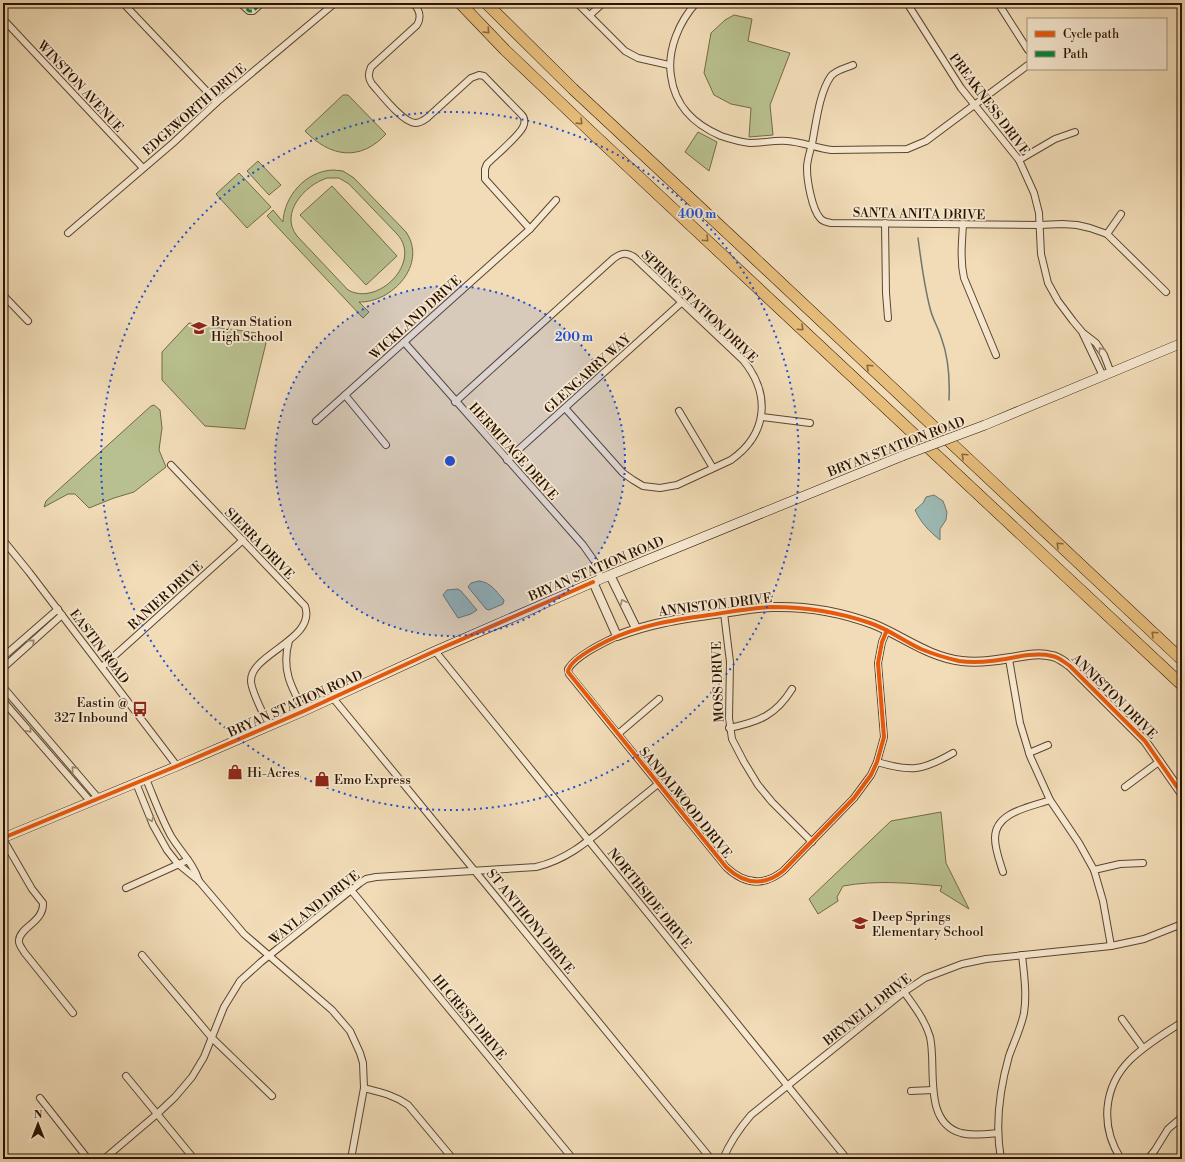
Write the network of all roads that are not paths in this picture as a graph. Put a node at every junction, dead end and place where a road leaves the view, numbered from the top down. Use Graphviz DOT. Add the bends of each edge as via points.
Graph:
graph roads {
  1 [pos="123,3"];
  2 [pos="240,3"];
  3 [pos="262,3"];
  4 [pos="335,3"];
  5 [pos="413,3"];
  6 [pos="460,3"];
  7 [pos="486,3"];
  8 [pos="577,3"];
  9 [pos="603,3"];
  10 [pos="696,3"];
  11 [pos="907,3"];
  12 [pos="998,3"];
  13 [pos="590,15"];
  14 [pos="3,19"];
  15 [pos="1027,48"];
  16 [pos="669,65"];
  17 [pos="853,65"];
  18 [pos="1027,66"];
  19 [pos="217,102"];
  20 [pos="975,105"];
  21 [pos="1075,132"];
  22 [pos="812,146"];
  23 [pos="1019,160"];
  24 [pos="143,168"];
  25 [pos="556,200"];
  26 [pos="1120,214"];
  27 [pos="885,223"];
  28 [pos="963,224"];
  29 [pos="1039,225"];
  30 [pos="530,228"];
  31 [pos="68,233"];
  32 [pos="1107,234"];
  33 [pos="1166,292"];
  34 [pos="3,295"];
  35 [pos="681,304"];
  36 [pos="888,318"];
  37 [pos="28,321"];
  38 [pos="1083,333"];
  39 [pos="404,342"];
  40 [pos="1182,344"];
  41 [pos="996,354"];
  42 [pos="1107,375"];
  43 [pos="345,395"];
  44 [pos="455,402"];
  45 [pos="565,408"];
  46 [pos="679,411"];
  47 [pos="762,418"];
  48 [pos="316,421"];
  49 [pos="810,424"];
  50 [pos="386,445"];
  51 [pos="507,460"];
  52 [pos="171,465"];
  53 [pos="713,468"];
  54 [pos="3,540"];
  55 [pos="243,540"];
  56 [pos="610,575"];
  57 [pos="597,581"];
  58 [pos="58,609"];
  59 [pos="724,613"];
  60 [pos="62,615"];
  61 [pos="636,628"];
  62 [pos="887,630"];
  63 [pos="617,636"];
  64 [pos="289,640"];
  65 [pos="435,651"];
  66 [pos="3,657"];
  67 [pos="1009,659"];
  68 [pos="1182,660"];
  69 [pos="102,667"];
  70 [pos="3,668"];
  71 [pos="568,669"];
  72 [pos="1182,685"];
  73 [pos="3,687"];
  74 [pos="792,689"];
  75 [pos="332,698"];
  76 [pos="659,699"];
  77 [pos="3,701"];
  78 [pos="304,711"];
  79 [pos="269,726"];
  80 [pos="729,728"];
  81 [pos="618,734"];
  82 [pos="1048,745"];
  83 [pos="1029,752"];
  84 [pos="953,753"];
  85 [pos="1160,761"];
  86 [pos="877,762"];
  87 [pos="177,766"];
  88 [pos="146,779"];
  89 [pos="136,783"];
  90 [pos="658,784"];
  91 [pos="1125,787"];
  92 [pos="1182,794"];
  93 [pos="95,800"];
  94 [pos="1050,800"];
  95 [pos="3,839"];
  96 [pos="590,840"];
  97 [pos="812,842"];
  98 [pos="188,860"];
  99 [pos="1143,863"];
  100 [pos="178,864"];
  101 [pos="476,870"];
  102 [pos="1094,870"];
  103 [pos="1003,872"];
  104 [pos="199,881"];
  105 [pos="126,888"];
  106 [pos="351,890"];
  107 [pos="1182,924"];
  108 [pos="1111,946"];
  109 [pos="142,955"];
  110 [pos="1022,955"];
  111 [pos="268,956"];
  112 [pos="904,992"];
  113 [pos="73,1013"];
  114 [pos="1122,1019"];
  115 [pos="1182,1022"];
  116 [pos="212,1038"];
  117 [pos="1143,1048"];
  118 [pos="126,1076"];
  119 [pos="788,1086"];
  120 [pos="364,1088"];
  121 [pos="933,1090"];
  122 [pos="911,1091"];
  123 [pos="272,1096"];
  124 [pos="40,1098"];
  125 [pos="157,1114"];
  126 [pos="1182,1117"];
  127 [pos="998,1133"];
  128 [pos="88,1159"];
  129 [pos="104,1159"];
  130 [pos="194,1159"];
  131 [pos="351,1159"];
  132 [pos="454,1159"];
  133 [pos="573,1159"];
  134 [pos="711,1159"];
  135 [pos="723,1159"];
  136 [pos="847,1159"];
  137 [pos="1001,1159"];
  138 [pos="1121,1159"];
  139 [pos="1148,1159"];
  1 -- 19 [label="street"];
  2 -- 3 [label="street" via="249,11 253,11"];
  4 -- 19 [label="street, EDGEWORTH DRIVE"];
  5 -- 30 [label="street" via="419,12 417,25 371,67 372,84 405,119 415,123 427,118 471,78 484,76 524,118 524,124 519,132 487,164 486,178"];
  6 -- 72 [label="highway, one-way" via="505,50"];
  68 -- 7 [label="highway, one-way" via="573,89"];
  8 -- 13 [label="street"];
  9 -- 13 [label="street"];
  10 -- 16 [label="street" via="680,25"];
  11 -- 20 [label="street, PREAKNESS DRIVE" via="961,88"];
  12 -- 15 [label="street"];
  13 -- 16 [label="street" via="625,50 638,58"];
  14 -- 24 [label="street, WINSTON AVENUE"];
  16 -- 22 [label="street" via="672,86 680,105 691,118 706,129 750,143 786,140"];
  17 -- 22 [label="street, SANTA ANITA DRIVE" via="833,74 828,82"];
  18 -- 20 [label="street"];
  19 -- 24 [label="street, EDGEWORTH DRIVE"];
  20 -- 22 [label="street" via="926,141 906,149 832,150"];
  20 -- 23 [label="street, PREAKNESS DRIVE"];
  21 -- 23 [label="street" via="1054,139"];
  22 -- 27 [label="street, SANTA ANITA DRIVE" via="807,176 812,198 821,219 831,223"];
  23 -- 29 [label="street, PREAKNESS DRIVE" via="1034,193"];
  24 -- 31 [label="street, EDGEWORTH DRIVE"];
  25 -- 30 [label="street, WICKLAND DRIVE"];
  26 -- 32 [label="street"];
  27 -- 28 [label="street, SANTA ANITA DRIVE"];
  27 -- 36 [label="street"];
  28 -- 29 [label="street, SANTA ANITA DRIVE"];
  28 -- 41 [label="street" via="961,258 964,278"];
  29 -- 32 [label="street, SANTA ANITA DRIVE" via="1077,225"];
  29 -- 38 [label="street, PREAKNESS DRIVE" via="1041,254 1048,283 1058,301"];
  30 -- 39 [label="street, WICKLAND DRIVE"];
  32 -- 33 [label="street, SANTA ANITA DRIVE"];
  34 -- 37 [label="street"];
  35 -- 44 [label="street, SPRING STATION DRIVE" via="629,254 617,256"];
  35 -- 45 [label="street, GLENGARRY WAY"];
  35 -- 47 [label="street, SPRING STATION DRIVE" via="749,367 761,393"];
  38 -- 42 [label="street, PREAKNESS DRIVE"];
  42 -- 38 [label="street, PREAKNESS DRIVE, one-way" via="1104,355 1096,343"];
  39 -- 43 [label="street, WICKLAND DRIVE"];
  39 -- 44 [label="street, HERMITAGE DRIVE"];
  40 -- 42 [label="main road, BRYAN STATION ROAD"];
  42 -- 56 [label="main road, BRYAN STATION ROAD, bridge"];
  43 -- 48 [label="street, WICKLAND DRIVE"];
  43 -- 50 [label="street"];
  44 -- 51 [label="street, HERMITAGE DRIVE"];
  45 -- 51 [label="street, GLENGARRY WAY"];
  45 -- 53 [label="street, SPRING STATION DRIVE" via="624,473 643,486 665,488 677,485"];
  46 -- 53 [label="street"];
  47 -- 49 [label="street"];
  47 -- 53 [label="street, SPRING STATION DRIVE" via="745,449 731,460"];
  51 -- 57 [label="street, HERMITAGE DRIVE" via="583,545 595,562"];
  52 -- 55 [label="street, SIERRA DRIVE"];
  54 -- 58 [label="street, EASTIN ROAD"];
  55 -- 64 [label="street, SIERRA DRIVE" via="305,606 307,619"];
  55 -- 69 [label="street, RANIER DRIVE"];
  56 -- 57 [label="main road, BRYAN STATION ROAD"];
  61 -- 56 [label="street, one-way"];
  57 -- 63 [label="street"];
  57 -- 65 [label="main road, BRYAN STATION ROAD"];
  58 -- 60 [label="street, EASTIN ROAD"];
  58 -- 66 [label="street"];
  59 -- 61 [label="street, ANNISTON DRIVE" via="664,621"];
  59 -- 62 [label="street, ANNISTON DRIVE" via="804,608 855,618"];
  59 -- 80 [label="street, MOSS DRIVE" via="730,662"];
  60 -- 69 [label="street, EASTIN ROAD"];
  70 -- 60 [label="street, one-way"];
  61 -- 63 [label="street, ANNISTON DRIVE"];
  62 -- 67 [label="street, ANNISTON DRIVE" via="921,649 953,660 982,662"];
  62 -- 86 [label="street, SANDALWOOD DRIVE" via="878,663 884,737"];
  63 -- 71 [label="street, ANNISTON DRIVE" via="574,661"];
  64 -- 78 [label="street" via="287,675"];
  64 -- 79 [label="street, SIERRA DRIVE" via="255,669 251,677 252,688"];
  65 -- 75 [label="main road, BRYAN STATION ROAD"];
  65 -- 96 [label="street, NORTHSIDE DRIVE"];
  67 -- 83 [label="street" via="1020,723"];
  67 -- 85 [label="street, ANNISTON DRIVE" via="1043,654 1061,659 1136,732"];
  69 -- 87 [label="street, EASTIN ROAD"];
  71 -- 81 [label="street, SANDALWOOD DRIVE" via="569,674"];
  93 -- 73 [label="street, one-way"];
  74 -- 80 [label="street" via="768,716"];
  75 -- 78 [label="main road, BRYAN STATION ROAD"];
  75 -- 101 [label="street, ST ANTHONY DRIVE"];
  76 -- 81 [label="street"];
  77 -- 93 [label="street, one-way"];
  78 -- 79 [label="main road, BRYAN STATION ROAD"];
  79 -- 87 [label="main road, BRYAN STATION ROAD"];
  80 -- 97 [label="street, MOSS DRIVE" via="737,749 758,785"];
  81 -- 90 [label="street, SANDALWOOD DRIVE"];
  82 -- 83 [label="street"];
  83 -- 94 [label="street"];
  84 -- 86 [label="street" via="916,769"];
  85 -- 91 [label="street"];
  85 -- 92 [label="street, ANNISTON DRIVE"];
  86 -- 97 [label="street, SANDALWOOD DRIVE" via="861,790"];
  87 -- 88 [label="main road, BRYAN STATION ROAD"];
  88 -- 89 [label="main road, BRYAN STATION ROAD"];
  88 -- 98 [label="street" via="167,828"];
  89 -- 93 [label="main road, BRYAN STATION ROAD"];
  89 -- 100 [label="street, one-way" via="153,825"];
  90 -- 96 [label="street, WAYLAND DRIVE"];
  90 -- 97 [label="street, SANDALWOOD DRIVE" via="726,867 738,877 754,882 777,876"];
  93 -- 95 [label="main road, BRYAN STATION ROAD"];
  94 -- 102 [label="street"];
  94 -- 103 [label="street" via="1009,814 999,824 995,838"];
  95 -- 113 [label="street" via="43,903 40,915 22,934 19,943"];
  96 -- 101 [label="street, WAYLAND DRIVE" via="570,854 546,865"];
  96 -- 119 [label="street, NORTHSIDE DRIVE"];
  98 -- 100 [label="street"];
  98 -- 104 [label="street"];
  99 -- 102 [label="street" via="1120,864"];
  100 -- 104 [label="street"];
  100 -- 105 [label="street"];
  101 -- 106 [label="street, WAYLAND DRIVE" via="376,877 366,879"];
  101 -- 134 [label="street, ST ANTHONY DRIVE"];
  102 -- 108 [label="street" via="1103,901"];
  104 -- 111 [label="street" via="244,934"];
  106 -- 111 [label="street, WAYLAND DRIVE"];
  106 -- 133 [label="street, HI CREST DRIVE"];
  107 -- 108 [label="street, BRYNELL DRIVE" via="1144,939"];
  108 -- 110 [label="street, BRYNELL DRIVE"];
  109 -- 116 [label="street"];
  110 -- 112 [label="street, BRYNELL DRIVE" via="962,964 925,978"];
  110 -- 127 [label="street" via="1024,1013 1005,1075"];
  111 -- 116 [label="street, WAYLAND DRIVE" via="235,988 224,1007"];
  111 -- 120 [label="street" via="332,1010 350,1031 363,1063"];
  112 -- 119 [label="street, BRYNELL DRIVE"];
  112 -- 121 [label="street" via="928,1031 932,1051"];
  114 -- 117 [label="street"];
  115 -- 117 [label="street"];
  116 -- 123 [label="street"];
  116 -- 125 [label="street, WAYLAND DRIVE" via="192,1077"];
  117 -- 138 [label="street" via="1129,1060 1118,1075 1107,1104 1110,1139"];
  118 -- 125 [label="street"];
  119 -- 135 [label="street, BRYNELL DRIVE" via="751,1115 729,1145"];
  119 -- 136 [label="street, NORTHSIDE DRIVE"];
  120 -- 131 [label="street"];
  120 -- 132 [label="street" via="388,1094 408,1105"];
  121 -- 122 [label="street"];
  121 -- 127 [label="street" via="940,1115 948,1126 963,1133"];
  124 -- 128 [label="street"];
  125 -- 129 [label="street, WAYLAND DRIVE"];
  125 -- 130 [label="street"];
  126 -- 139 [label="street" via="1168,1128"];
  127 -- 137 [label="street"];
}
